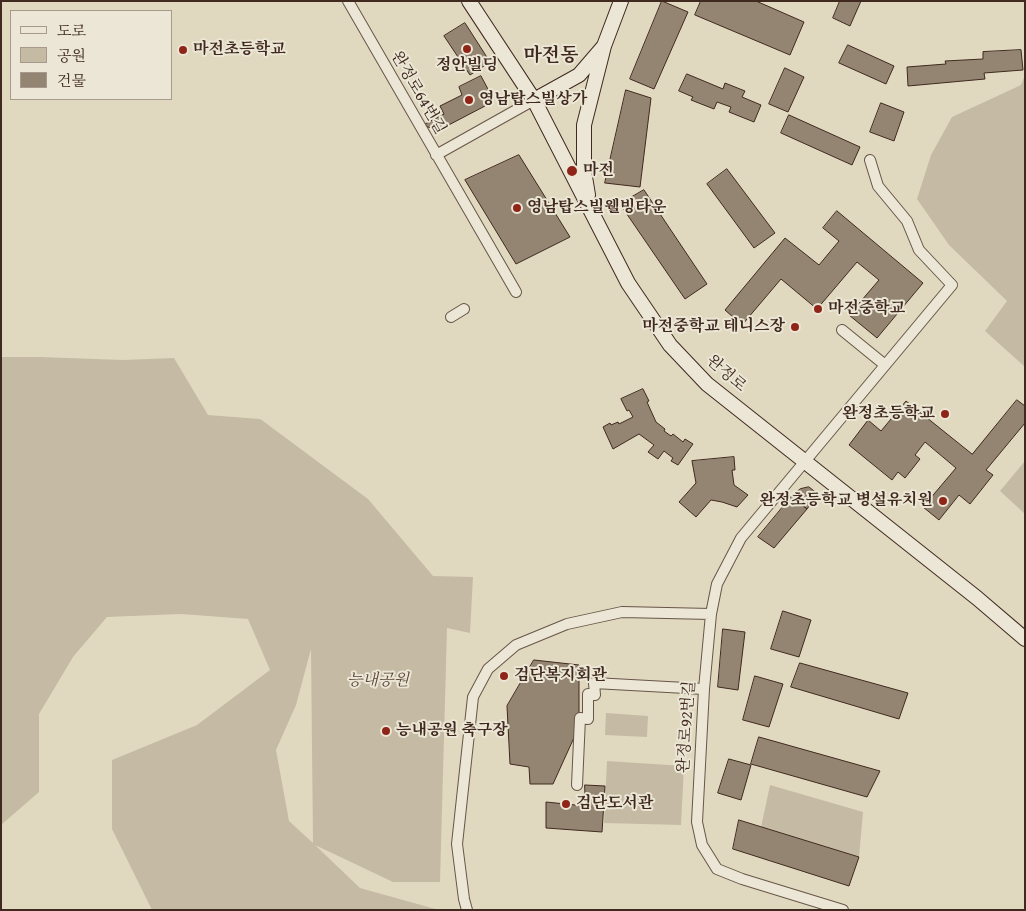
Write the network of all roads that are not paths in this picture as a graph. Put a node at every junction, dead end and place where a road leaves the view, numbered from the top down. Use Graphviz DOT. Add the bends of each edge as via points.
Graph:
graph roads {
  1 [pos="348,1"];
  2 [pos="469,1"];
  3 [pos="621,1"];
  4 [pos="604,46"];
  5 [pos="534,100"];
  6 [pos="436,155"];
  7 [pos="870,160"];
  8 [pos="590,210"];
  9 [pos="516,292"];
  10 [pos="464,310"];
  11 [pos="451,317"];
  12 [pos="842,330"];
  13 [pos="884,365"];
  14 [pos="804,461"];
  15 [pos="710,614"];
  16 [pos="1025,639"];
  17 [pos="704,689"];
  18 [pos="577,785"];
  19 [pos="467,910"];
  20 [pos="842,910"];
  1 -- 6 [label="street, 완정로64번길"];
  2 -- 5 [label="main road, 완정로"];
  3 -- 4 [label="main road"];
  4 -- 5 [label="main road" via="579,75"];
  4 -- 8 [label="main road" via="584,125 584,171"];
  5 -- 6 [label="street, 완정로64번길"];
  5 -- 8 [label="main road, 완정로"];
  6 -- 9 [label="street"];
  7 -- 13 [label="street, 완정로92번길" via="878,186 907,221 919,250 952,285"];
  8 -- 14 [label="main road, 완정로" via="628,283 670,345 707,384"];
  10 -- 11 [label="street"];
  12 -- 13 [label="street"];
  13 -- 14 [label="street, 완정로92번길"];
  14 -- 15 [label="street, 완정로92번길" via="741,538 717,584"];
  14 -- 16 [label="main road, 완정로"];
  15 -- 17 [label="street, 완정로92번길"];
  15 -- 19 [label="street" via="622,612 567,624 516,644 488,669 473,697 456,844"];
  17 -- 18 [label="street" via="594,683 595,695 588,694 588,719 580,718"];
  17 -- 20 [label="street, 완정로92번길" via="696,822 702,845 717,870"];
}
